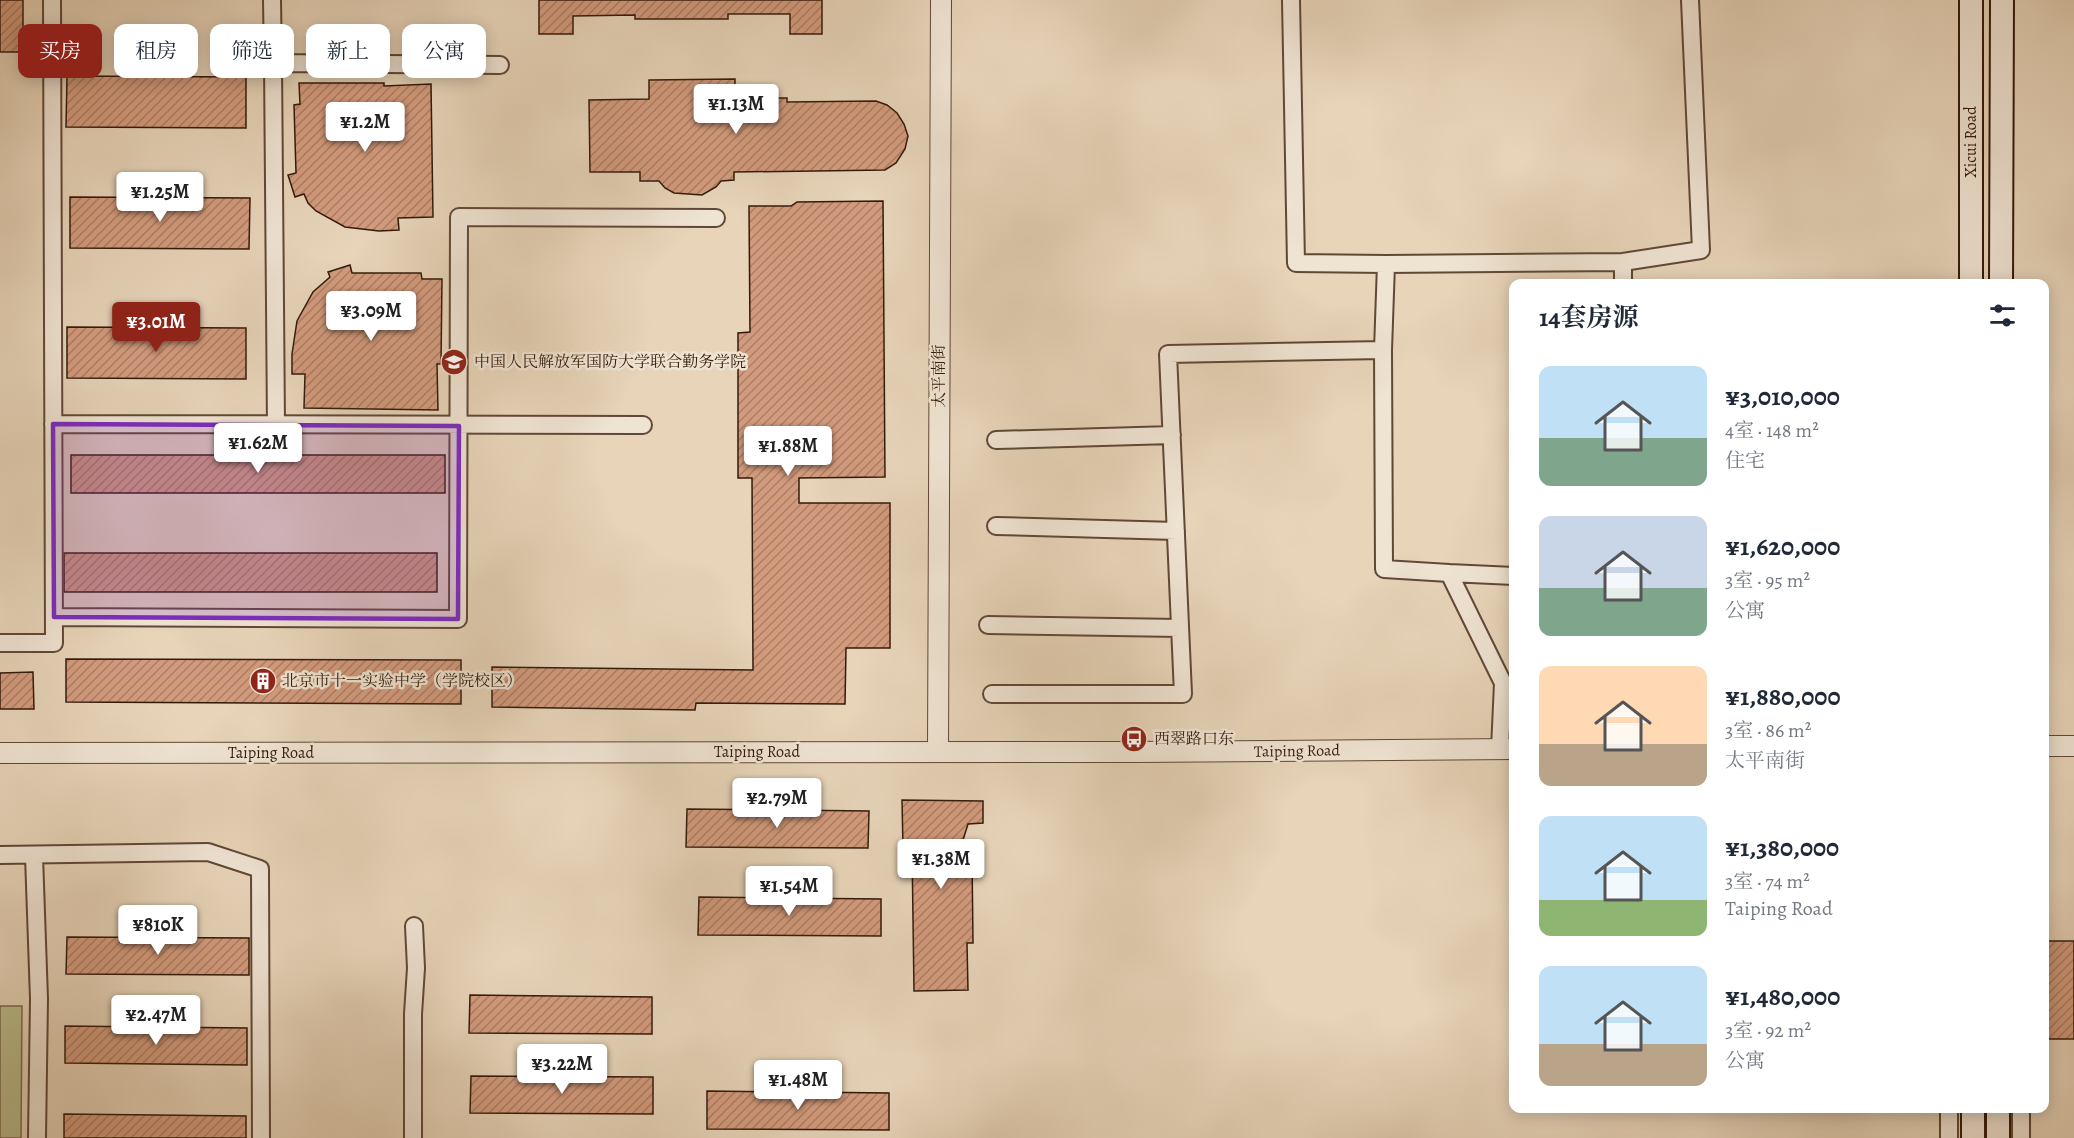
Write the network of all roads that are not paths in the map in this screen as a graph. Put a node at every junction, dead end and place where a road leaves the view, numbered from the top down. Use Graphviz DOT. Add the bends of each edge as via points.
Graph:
graph roads {
  1 [pos="52,0"];
  2 [pos="272,0"];
  3 [pos="941,0"];
  4 [pos="1291,0"];
  5 [pos="1690,0"];
  6 [pos="1971,0"];
  7 [pos="2002,0"];
  8 [pos="272,24"];
  9 [pos="294,63"];
  10 [pos="500,65"];
  11 [pos="273,78"];
  12 [pos="716,218"];
  13 [pos="1623,262"];
  14 [pos="1386,264"];
  15 [pos="1623,279"];
  16 [pos="1971,279"];
  17 [pos="2001,279"];
  18 [pos="1383,350"];
  19 [pos="53,424"];
  20 [pos="276,425"];
  21 [pos="643,425"];
  22 [pos="459,426"];
  23 [pos="1172,435"];
  24 [pos="996,440"];
  25 [pos="996,526"];
  26 [pos="1176,531"];
  27 [pos="1449,573"];
  28 [pos="1509,576"];
  29 [pos="54,617"];
  30 [pos="988,625"];
  31 [pos="1180,628"];
  32 [pos="0,643"];
  33 [pos="1508,678"];
  34 [pos="992,694"];
  35 [pos="2049,746"];
  36 [pos="2074,746"];
  37 [pos="1507,749"];
  38 [pos="938,752"];
  39 [pos="0,753"];
  40 [pos="0,855"];
  41 [pos="34,856"];
  42 [pos="414,926"];
  43 [pos="1949,1113"];
  44 [pos="1973,1113"];
  45 [pos="1998,1113"];
  46 [pos="2021,1113"];
  47 [pos="38,1138"];
  48 [pos="261,1138"];
  49 [pos="413,1138"];
  50 [pos="1949,1138"];
  51 [pos="1973,1138"];
  52 [pos="1998,1138"];
  53 [pos="2021,1138"];
  1 -- 19 [label="street"];
  2 -- 8 [label="street"];
  3 -- 38 [label="street, 太平南街"];
  4 -- 14 [label="street" via="1296,263"];
  5 -- 13 [label="street" via="1701,250"];
  6 -- 16 [label="main road, Xicui Road"];
  7 -- 17 [label="main road, Xicui Road"];
  9 -- 10 [label="street"];
  11 -- 20 [label="street"];
  12 -- 22 [label="street" via="459,216"];
  13 -- 14 [label="street"];
  13 -- 15 [label="street"];
  14 -- 18 [label="street"];
  18 -- 23 [label="street" via="1168,354"];
  18 -- 27 [label="street" via="1384,569"];
  19 -- 20 [label="street"];
  19 -- 29 [label="street"];
  20 -- 22 [label="street"];
  21 -- 22 [label="street"];
  22 -- 29 [label="street" via="458,619"];
  23 -- 24 [label="street"];
  23 -- 26 [label="street"];
  25 -- 26 [label="street"];
  26 -- 31 [label="street"];
  27 -- 28 [label="street"];
  27 -- 33 [label="street"];
  29 -- 32 [label="street" via="54,643"];
  30 -- 31 [label="street"];
  31 -- 34 [label="street" via="1183,694"];
  33 -- 37 [label="street"];
  35 -- 36 [label="street"];
  37 -- 38 [label="street, Taiping Road"];
  38 -- 39 [label="street, Taiping Road"];
  40 -- 41 [label="street"];
  41 -- 47 [label="street"];
  41 -- 48 [label="street" via="208,852 260,869"];
  42 -- 49 [label="street"];
  43 -- 50 [label="street"];
  44 -- 51 [label="main road"];
  45 -- 52 [label="main road"];
  46 -- 53 [label="street"];
}
